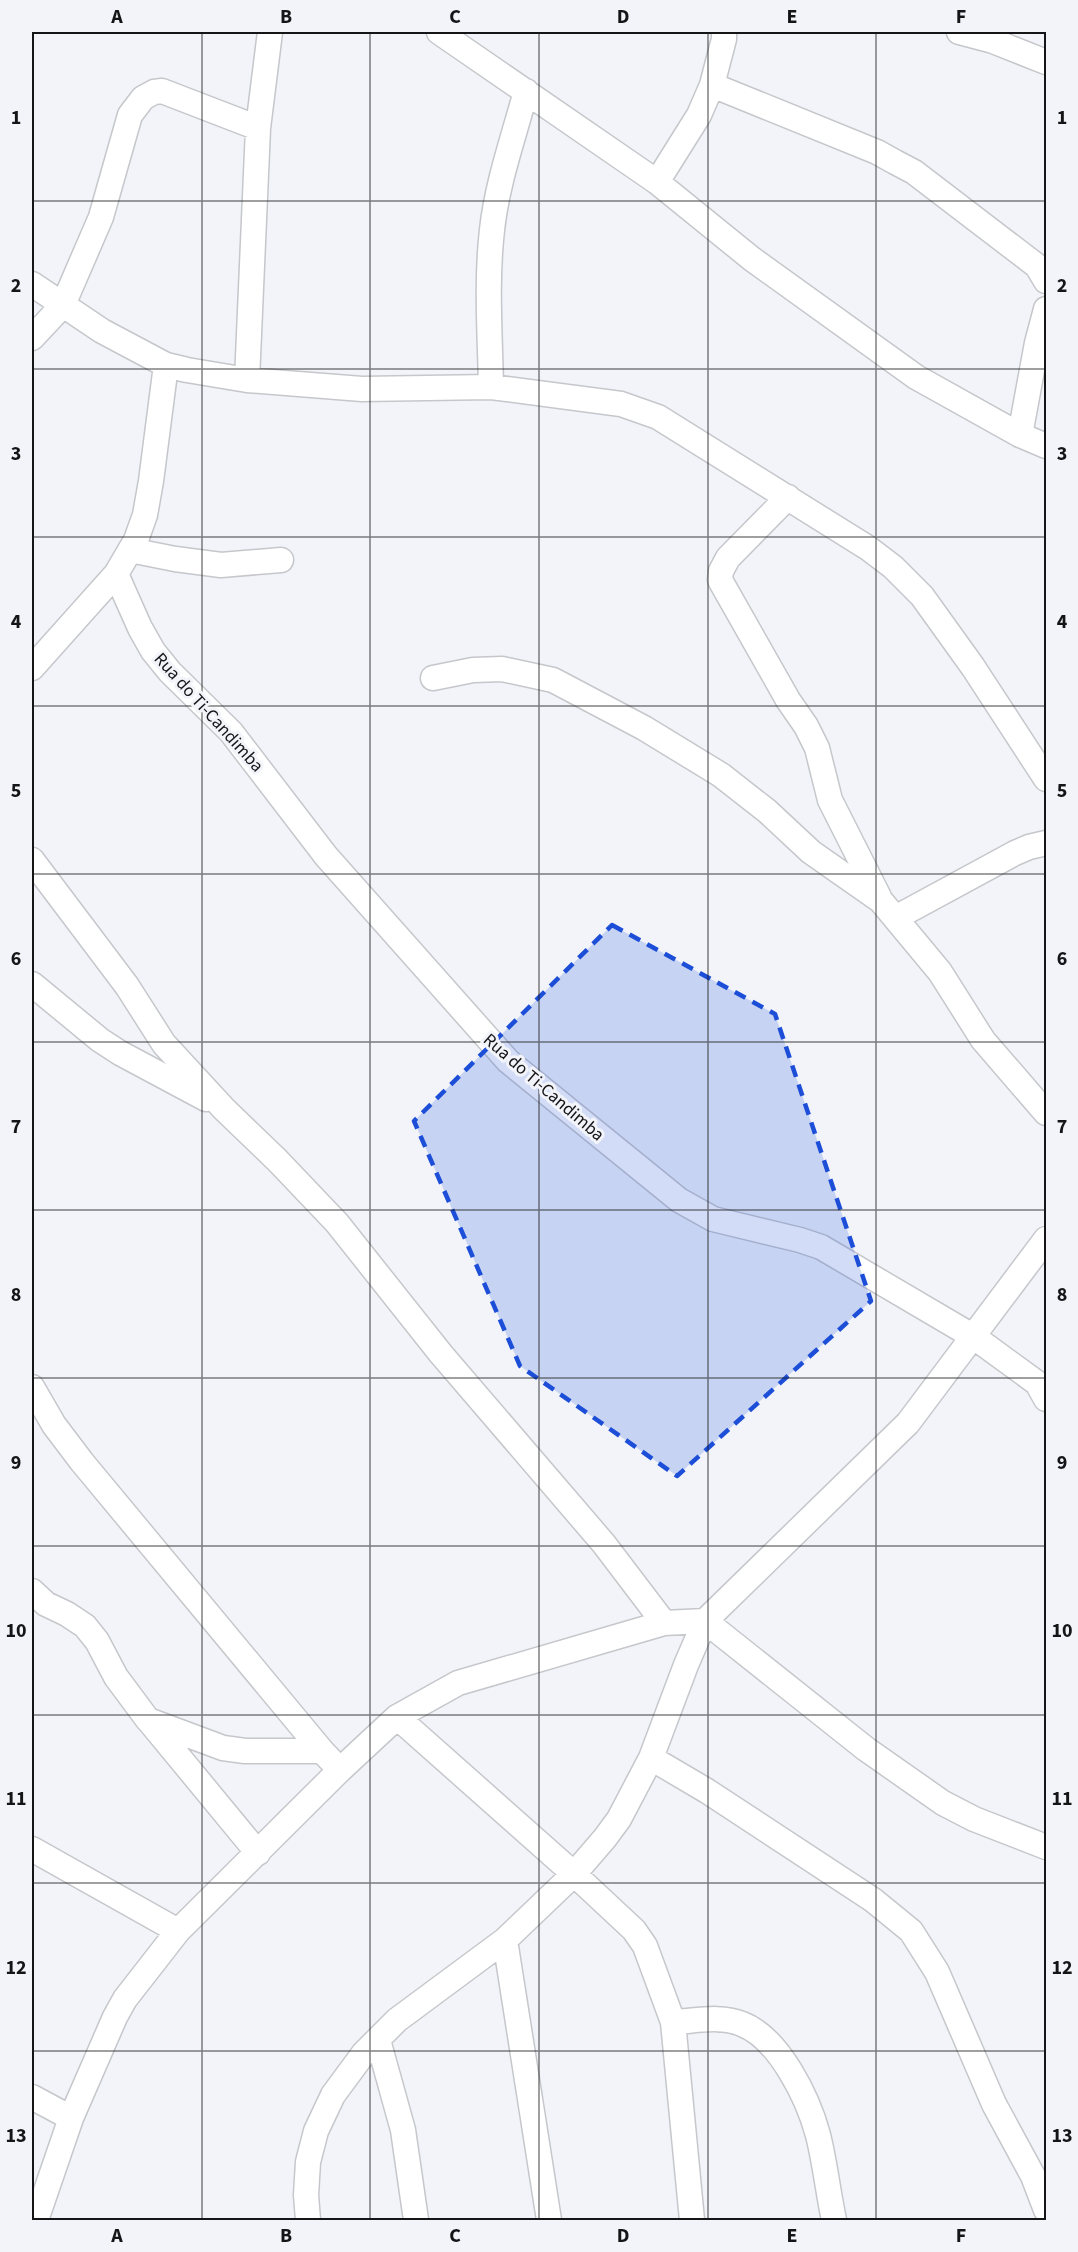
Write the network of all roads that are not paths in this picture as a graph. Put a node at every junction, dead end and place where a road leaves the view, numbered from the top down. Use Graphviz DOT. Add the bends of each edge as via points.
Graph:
graph roads {
  1 [pos="270,32"];
  2 [pos="439,32"];
  3 [pos="724,32"];
  4 [pos="959,32"];
  5 [pos="992,36"];
  6 [pos="1047,62"];
  7 [pos="712,85"];
  8 [pos="526,91"];
  9 [pos="258,128"];
  10 [pos="657,182"];
  11 [pos="1047,281"];
  12 [pos="32,284"];
  13 [pos="63,305"];
  14 [pos="1047,309"];
  15 [pos="32,338"];
  16 [pos="166,365"];
  17 [pos="247,380"];
  18 [pos="491,387"];
  19 [pos="1020,435"];
  20 [pos="1047,446"];
  21 [pos="788,497"];
  22 [pos="130,550"];
  23 [pos="281,560"];
  24 [pos="116,574"];
  25 [pos="32,668"];
  26 [pos="433,678"];
  27 [pos="1047,779"];
  28 [pos="1047,843"];
  29 [pos="32,860"];
  30 [pos="889,909"];
  31 [pos="32,984"];
  32 [pos="224,1109"];
  33 [pos="1047,1113"];
  34 [pos="1047,1239"];
  35 [pos="974,1337"];
  36 [pos="32,1387"];
  37 [pos="1043,1389"];
  38 [pos="32,1591"];
  39 [pos="705,1621"];
  40 [pos="664,1623"];
  41 [pos="397,1717"];
  42 [pos="148,1720"];
  43 [pos="322,1751"];
  44 [pos="651,1758"];
  45 [pos="340,1770"];
  46 [pos="1047,1847"];
  47 [pos="32,1849"];
  48 [pos="258,1853"];
  49 [pos="574,1874"];
  50 [pos="178,1931"];
  51 [pos="505,1940"];
  52 [pos="674,2022"];
  53 [pos="378,2040"];
  54 [pos="32,2097"];
  55 [pos="71,2118"];
  56 [pos="1047,2210"];
  57 [pos="36,2220"];
  58 [pos="308,2220"];
  59 [pos="416,2220"];
  60 [pos="549,2220"];
  61 [pos="692,2220"];
  62 [pos="834,2220"];
  1 -- 9 [label="street"];
  2 -- 8 [label="street"];
  3 -- 7 [label="street"];
  4 -- 5 [label="street"];
  5 -- 6 [label="street"];
  7 -- 10 [label="street" via="699,115"];
  7 -- 11 [label="street" via="877,152 914,172 1037,267"];
  8 -- 10 [label="street"];
  8 -- 18 [label="street" via="492,229"];
  9 -- 13 [label="street" via="162,91 143,98 130,115 101,217"];
  9 -- 17 [label="street"];
  10 -- 19 [label="street" via="752,259 916,377"];
  12 -- 13 [label="street"];
  13 -- 15 [label="street"];
  13 -- 16 [label="street"];
  14 -- 19 [label="street"];
  16 -- 17 [label="street"];
  16 -- 22 [label="street" via="145,515"];
  17 -- 18 [label="street" via="362,389"];
  18 -- 21 [label="street" via="621,404 658,417"];
  19 -- 20 [label="street"];
  21 -- 27 [label="street" via="868,548 922,596"];
  21 -- 30 [label="street" via="728,558 720,580 788,700 807,726 817,748 830,800"];
  22 -- 23 [label="street" via="221,565"];
  22 -- 24 [label="street"];
  24 -- 25 [label="street"];
  24 -- 35 [label="street, Rua do Ti-Candimba" via="153,651 231,732 326,856 508,1061 679,1200 713,1219 821,1247"];
  26 -- 30 [label="street" via="502,669 553,680 594,700 721,775 811,852"];
  28 -- 30 [label="street" via="1029,847"];
  29 -- 32 [label="street" via="127,986 164,1044"];
  30 -- 33 [label="street" via="940,972 983,1040"];
  31 -- 32 [label="street" via="120,1053"];
  32 -- 40 [label="street" via="336,1223 441,1354 604,1544"];
  34 -- 35 [label="street"];
  35 -- 37 [label="street, Rua do Ti-Candimba"];
  35 -- 39 [label="street" via="900,1431"];
  36 -- 43 [label="street" via="82,1462"];
  38 -- 42 [label="street" via="46,1604 85,1626"];
  39 -- 40 [label="street"];
  39 -- 44 [label="street"];
  39 -- 46 [label="street" via="866,1749 943,1803"];
  40 -- 41 [label="street" via="458,1683"];
  41 -- 45 [label="street"];
  41 -- 49 [label="street"];
  42 -- 43 [label="street" via="223,1748"];
  42 -- 48 [label="street"];
  43 -- 45 [label="street"];
  44 -- 49 [label="street" via="619,1819"];
  44 -- 56 [label="street" via="873,1900 911,1931 937,1972 994,2104"];
  45 -- 48 [label="street"];
  47 -- 50 [label="street"];
  48 -- 50 [label="street"];
  49 -- 51 [label="street"];
  49 -- 52 [label="street" via="634,1930 645,1946"];
  50 -- 55 [label="street" via="125,1999"];
  51 -- 53 [label="street" via="397,2020"];
  51 -- 60 [label="street"];
  52 -- 61 [label="street"];
  52 -- 62 [label="street" via="741,2023 759,2033 775,2050 793,2076 818,2134"];
  53 -- 58 [label="street" via="333,2095 316,2131 308,2162"];
  53 -- 59 [label="street" via="403,2130"];
  54 -- 55 [label="street"];
  55 -- 57 [label="street"];
}
